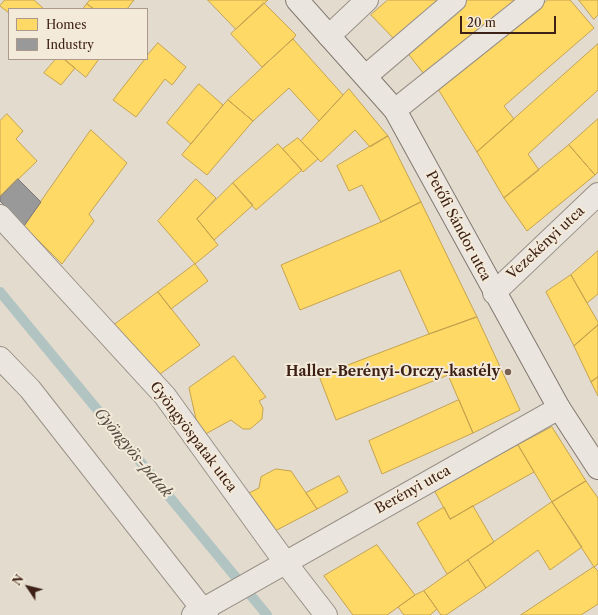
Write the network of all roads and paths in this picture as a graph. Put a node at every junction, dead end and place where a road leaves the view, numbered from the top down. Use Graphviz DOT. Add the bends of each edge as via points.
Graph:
graph roads {
  1 [pos="297,0"];
  2 [pos="367,0"];
  3 [pos="455,0"];
  4 [pos="533,0"];
  5 [pos="329,36"];
  6 [pos="366,76"];
  7 [pos="395,110"];
  8 [pos="598,194"];
  9 [pos="0,216"];
  10 [pos="494,293"];
  11 [pos="0,358"];
  12 [pos="559,408"];
  13 [pos="598,468"];
  14 [pos="277,568"];
  15 [pos="204,610"];
  16 [pos="326,615"];
  1 -- 5 [label="street, Petőfi Sándor utca"];
  2 -- 5 [label="street"];
  3 -- 6 [label="street"];
  4 -- 7 [label="street"];
  5 -- 6 [label="street, Petőfi Sándor utca"];
  6 -- 7 [label="street, Petőfi Sándor utca"];
  7 -- 10 [label="street, Petőfi Sándor utca"];
  8 -- 10 [label="street, Vezekényi utca"];
  9 -- 14 [label="street, Gyöngyöspatak utca" via="165,396"];
  10 -- 12 [label="street, Petőfi Sándor utca"];
  11 -- 15 [label="street" via="35,396"];
  12 -- 13 [label="street, Petőfi Sándor utca"];
  12 -- 14 [label="street, Berényi utca"];
  14 -- 15 [label="street, Berényi utca"];
  14 -- 16 [label="street, Gyöngyöspatak utca"];
}
